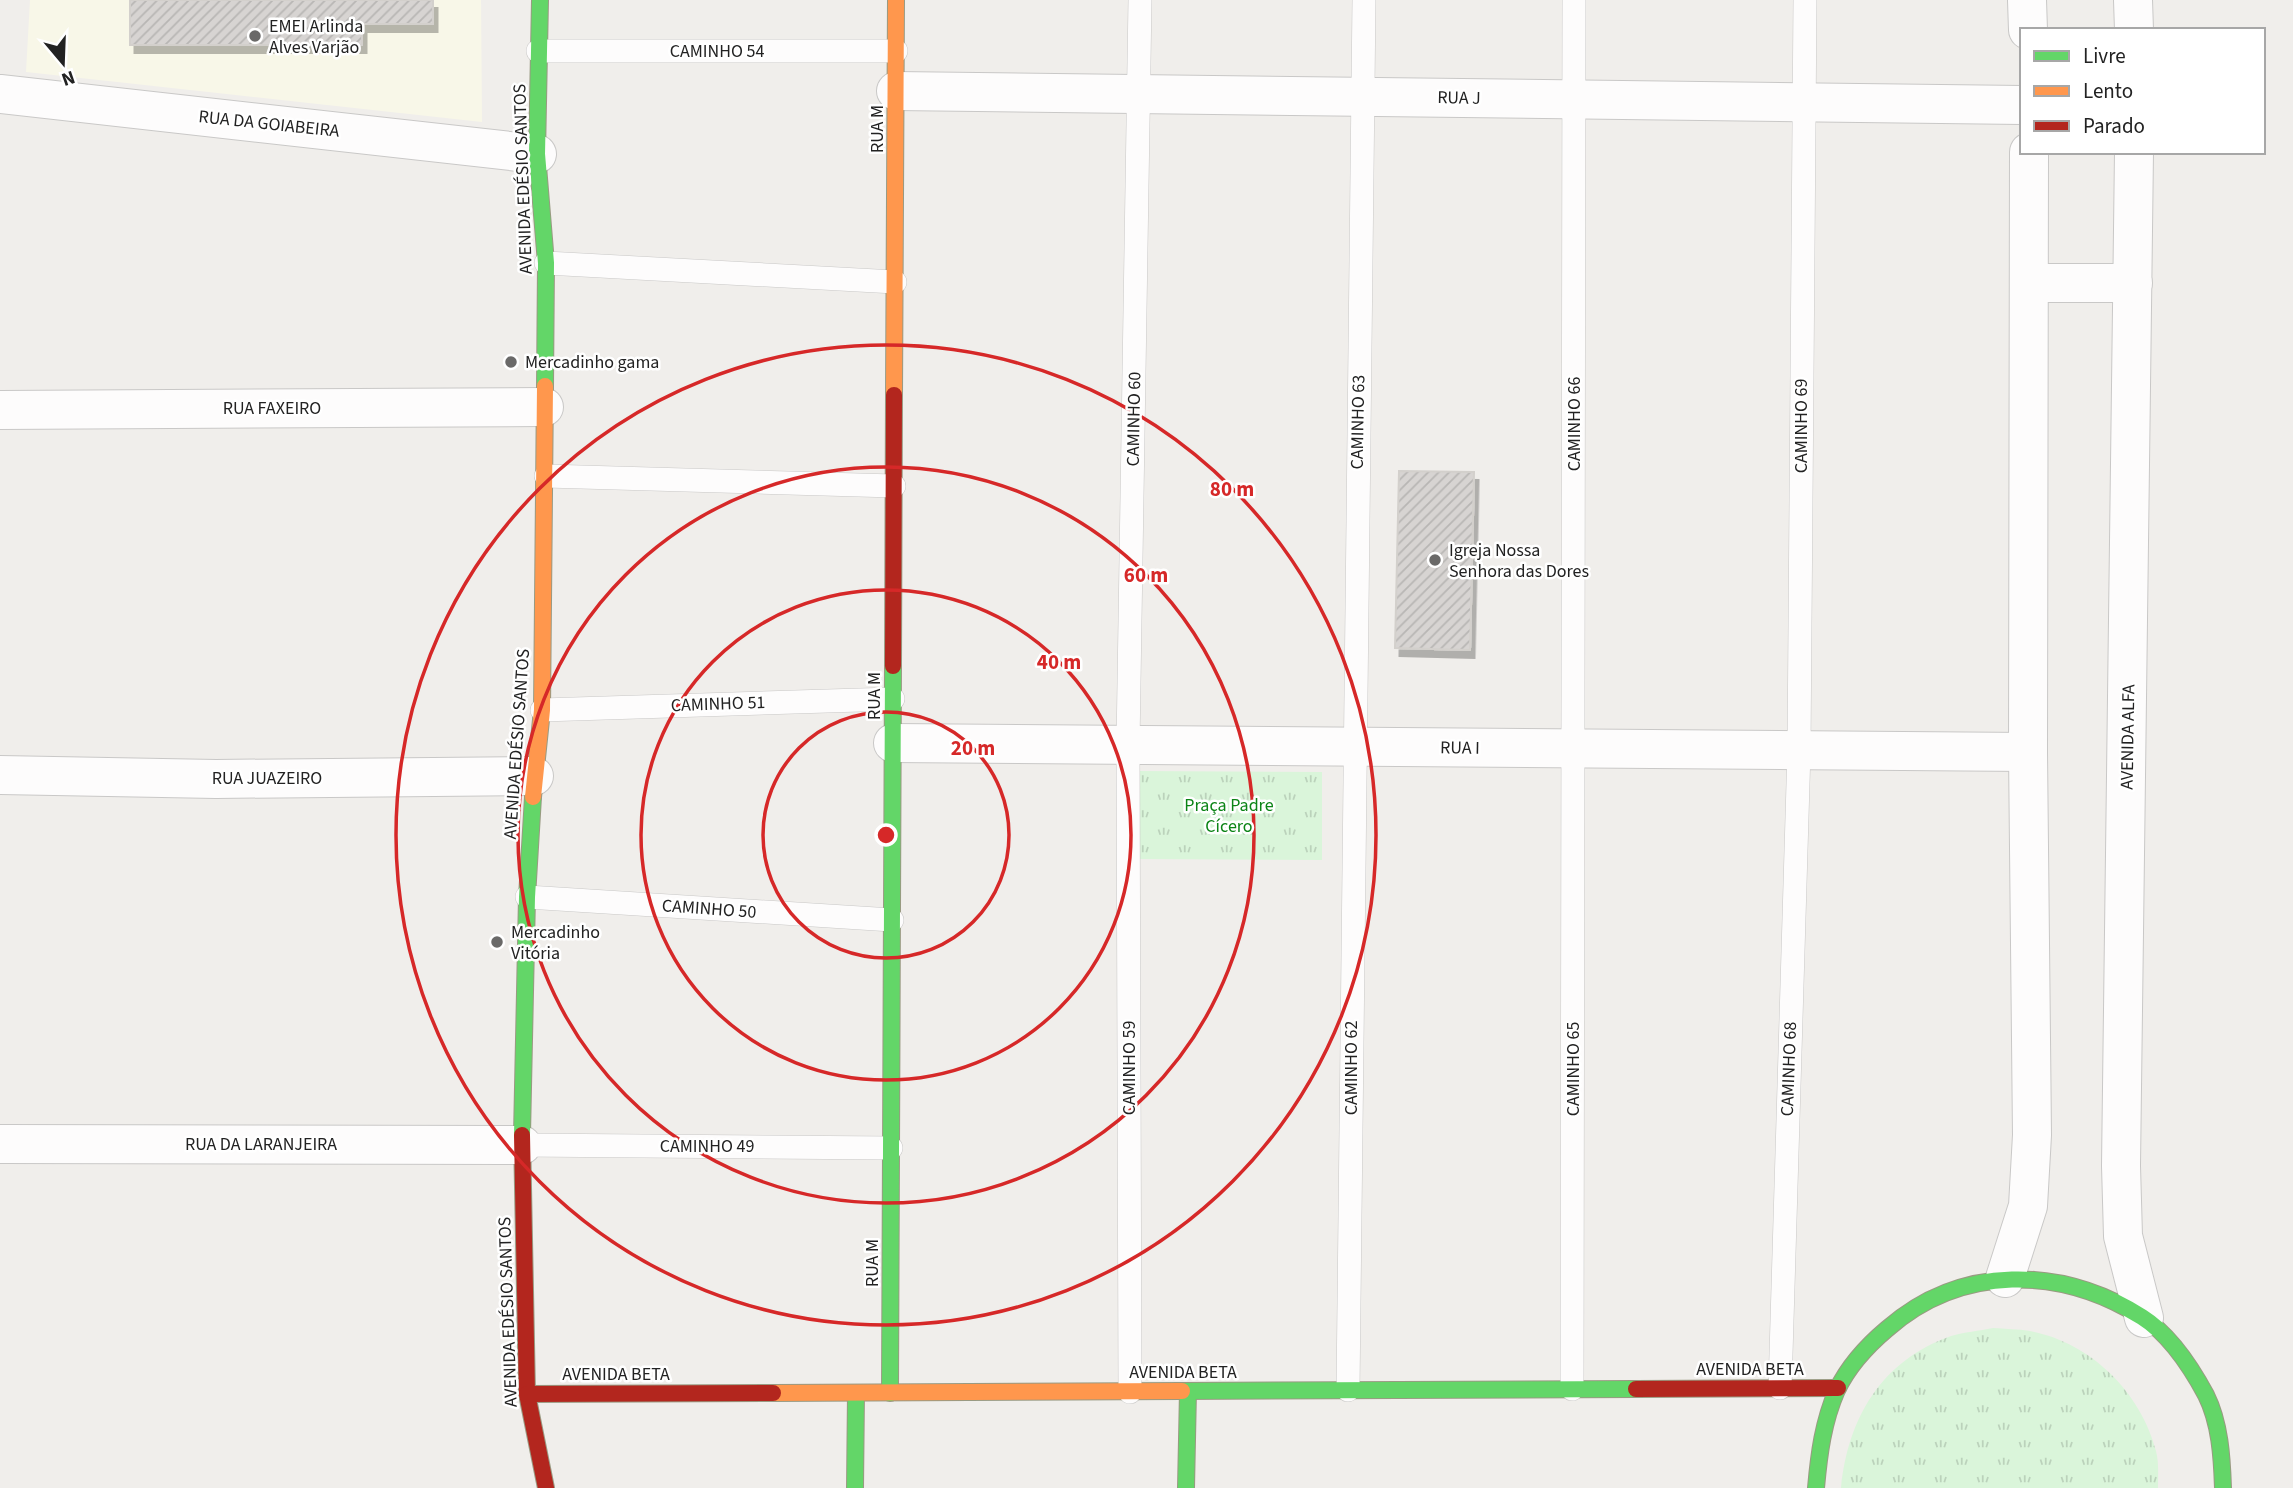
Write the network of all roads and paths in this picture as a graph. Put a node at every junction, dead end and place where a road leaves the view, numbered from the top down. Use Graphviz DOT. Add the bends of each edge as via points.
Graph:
graph roads {
  1 [pos="540,0"];
  2 [pos="896,0"];
  3 [pos="1140,0"];
  4 [pos="1364,0"];
  5 [pos="1574,0"];
  6 [pos="1805,0"];
  7 [pos="2028,0"];
  8 [pos="2133,0"];
  9 [pos="2028,28"];
  10 [pos="2134,28"];
  11 [pos="538,51"];
  12 [pos="896,51"];
  13 [pos="896,91"];
  14 [pos="0,94"];
  15 [pos="1139,94"];
  16 [pos="1363,97"];
  17 [pos="1574,99"];
  18 [pos="1804,103"];
  19 [pos="2020,105"];
  20 [pos="537,154"];
  21 [pos="2029,154"];
  22 [pos="2134,154"];
  23 [pos="546,263"];
  24 [pos="895,282"];
  25 [pos="2029,283"];
  26 [pos="2133,283"];
  27 [pos="544,407"];
  28 [pos="0,410"];
  29 [pos="546,477"];
  30 [pos="894,486"];
  31 [pos="893,699"];
  32 [pos="542,710"];
  33 [pos="893,743"];
  34 [pos="1128,745"];
  35 [pos="1354,746"];
  36 [pos="1574,749"];
  37 [pos="1799,750"];
  38 [pos="2028,752"];
  39 [pos="0,775"];
  40 [pos="534,776"];
  41 [pos="527,897"];
  42 [pos="892,920"];
  43 [pos="0,1144"];
  44 [pos="522,1145"];
  45 [pos="891,1148"];
  46 [pos="2005,1278"];
  47 [pos="2144,1318"];
  48 [pos="1780,1388"];
  49 [pos="1838,1388"];
  50 [pos="1572,1389"];
  51 [pos="1348,1390"];
  52 [pos="1188,1391"];
  53 [pos="1130,1392"];
  54 [pos="856,1393"];
  55 [pos="890,1393"];
  56 [pos="527,1394"];
  57 [pos="546,1488"];
  58 [pos="855,1488"];
  59 [pos="1186,1488"];
  60 [pos="1816,1488"];
  61 [pos="2223,1488"];
  1 -- 11 [label="street, AVENIDA EDÉSIO SANTOS"];
  2 -- 12 [label="street, RUA M"];
  3 -- 15 [label="lane, CAMINHO 60"];
  4 -- 16 [label="lane, CAMINHO 63"];
  5 -- 17 [label="lane, CAMINHO 66"];
  6 -- 18 [label="lane, CAMINHO 69"];
  7 -- 9 [label="street"];
  8 -- 10 [label="street"];
  11 -- 12 [label="lane, CAMINHO 54"];
  11 -- 20 [label="street, AVENIDA EDÉSIO SANTOS"];
  12 -- 13 [label="street, RUA M"];
  13 -- 15 [label="street, RUA J"];
  13 -- 24 [label="street, RUA M"];
  14 -- 20 [label="street, RUA DA GOIABEIRA"];
  15 -- 16 [label="street, RUA J"];
  15 -- 34 [label="lane, CAMINHO 60"];
  16 -- 17 [label="street, RUA J"];
  16 -- 35 [label="lane, CAMINHO 63"];
  17 -- 18 [label="street, RUA J"];
  17 -- 36 [label="lane, CAMINHO 66"];
  18 -- 19 [label="street, RUA J"];
  18 -- 37 [label="lane, CAMINHO 69"];
  20 -- 23 [label="street, AVENIDA EDÉSIO SANTOS"];
  21 -- 25 [label="street"];
  22 -- 26 [label="street, AVENIDA ALFA"];
  23 -- 24 [label="lane"];
  23 -- 27 [label="street, AVENIDA EDÉSIO SANTOS"];
  24 -- 30 [label="street, RUA M"];
  25 -- 26 [label="street"];
  25 -- 38 [label="street"];
  26 -- 47 [label="street, AVENIDA ALFA" via="2121,1166 2123,1236"];
  27 -- 28 [label="street, RUA FAXEIRO"];
  27 -- 29 [label="street, AVENIDA EDÉSIO SANTOS"];
  29 -- 30 [label="lane"];
  29 -- 32 [label="street, AVENIDA EDÉSIO SANTOS"];
  30 -- 31 [label="street, RUA M"];
  31 -- 32 [label="lane, CAMINHO 51"];
  31 -- 33 [label="street, RUA M"];
  32 -- 40 [label="street, AVENIDA EDÉSIO SANTOS"];
  33 -- 34 [label="street, RUA I"];
  33 -- 42 [label="street, RUA M"];
  34 -- 35 [label="street, RUA I"];
  34 -- 53 [label="lane, CAMINHO 59"];
  35 -- 36 [label="street, RUA I"];
  35 -- 51 [label="lane, CAMINHO 62"];
  36 -- 37 [label="street, RUA I"];
  36 -- 50 [label="lane, CAMINHO 65"];
  37 -- 38 [label="street, RUA I"];
  37 -- 48 [label="lane, CAMINHO 68"];
  38 -- 46 [label="street" via="2032,1147 2028,1206"];
  39 -- 40 [label="street, RUA JUAZEIRO" via="216,779"];
  40 -- 41 [label="street, AVENIDA EDÉSIO SANTOS"];
  41 -- 42 [label="lane, CAMINHO 50"];
  41 -- 44 [label="street, AVENIDA EDÉSIO SANTOS"];
  42 -- 45 [label="street, RUA M"];
  43 -- 44 [label="street, RUA DA LARANJEIRA"];
  44 -- 45 [label="lane, CAMINHO 49"];
  44 -- 56 [label="street, AVENIDA EDÉSIO SANTOS"];
  45 -- 55 [label="street, RUA M"];
  46 -- 47 [label="street" via="2078,1285"];
  46 -- 49 [label="street" via="1954,1288 1907,1311 1868,1345"];
  47 -- 61 [label="street" via="2180,1354 2207,1397 2221,1446"];
  48 -- 49 [label="street, AVENIDA BETA"];
  48 -- 50 [label="street, AVENIDA BETA"];
  49 -- 60 [label="street" via="1821,1437"];
  50 -- 51 [label="street, AVENIDA BETA"];
  51 -- 52 [label="street, AVENIDA BETA"];
  52 -- 53 [label="street, AVENIDA BETA"];
  52 -- 59 [label="street"];
  53 -- 55 [label="street, AVENIDA BETA"];
  54 -- 55 [label="street, AVENIDA BETA"];
  54 -- 56 [label="street, AVENIDA BETA"];
  54 -- 58 [label="street"];
  56 -- 57 [label="street, AVENIDA EDÉSIO SANTOS"];
}
